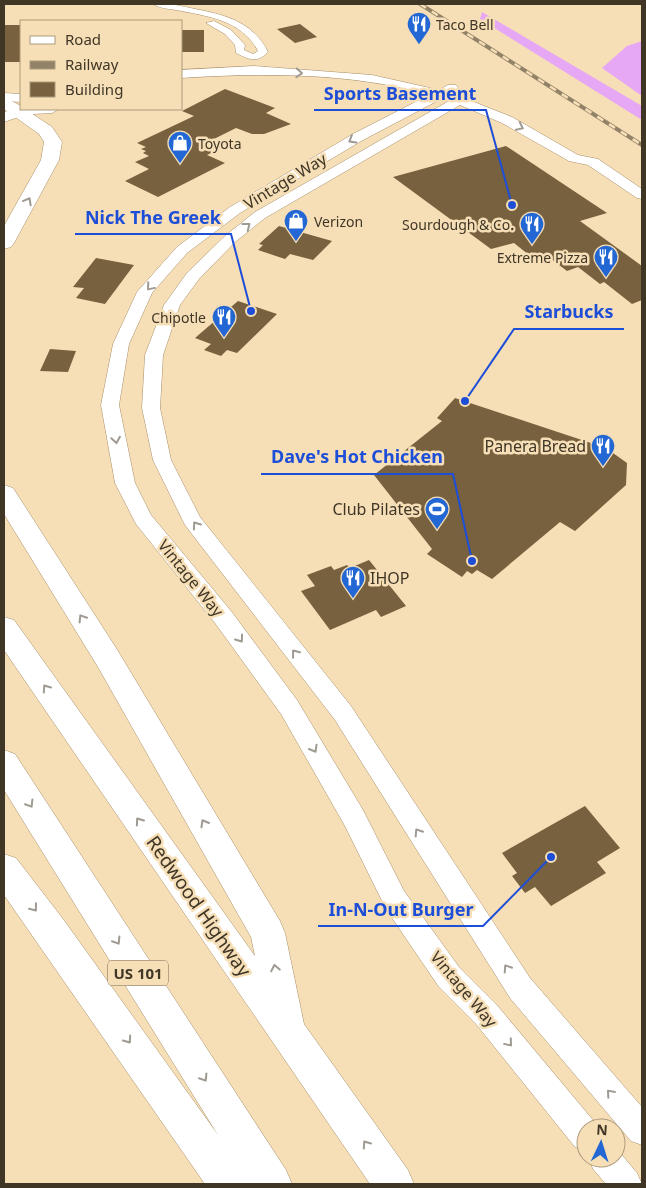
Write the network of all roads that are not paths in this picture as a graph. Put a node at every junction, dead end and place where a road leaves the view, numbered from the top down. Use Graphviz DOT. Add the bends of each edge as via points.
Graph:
graph roads {
  1 [pos="158,4"];
  2 [pos="207,15"];
  3 [pos="182,64"];
  4 [pos="254,64"];
  5 [pos="182,74"];
  6 [pos="372,79"];
  7 [pos="456,94"];
  8 [pos="4,97"];
  9 [pos="4,102"];
  10 [pos="17,109"];
  11 [pos="392,119"];
  12 [pos="642,195"];
  13 [pos="4,244"];
  14 [pos="182,250"];
  15 [pos="211,258"];
  16 [pos="4,494"];
  17 [pos="4,628"];
  18 [pos="4,763"];
  19 [pos="4,869"];
  20 [pos="288,1032"];
  21 [pos="576,1124"];
  22 [pos="642,1130"];
  23 [pos="612,1168"];
  24 [pos="229,1184"];
  25 [pos="272,1184"];
  26 [pos="394,1184"];
  27 [pos="626,1184"];
  1 -- 2 [label="street"];
  2 -- 4 [label="street" via="210,22 237,40 240,51"];
  2 -- 4 [label="street" via="224,17 257,40 262,52"];
  3 -- 4 [label="street"];
  4 -- 5 [label="street"];
  4 -- 6 [label="street, one-way"];
  4 -- 7 [label="street" via="340,64 386,70"];
  6 -- 7 [label="street"];
  6 -- 11 [label="street" via="394,93 400,101"];
  7 -- 11 [label="street, Vintage Way"];
  7 -- 12 [label="street" via="574,158 593,162"];
  15 -- 7 [label="street, Vintage Way, one-way" via="260,215"];
  8 -- 10 [label="street" via="10,99"];
  9 -- 10 [label="highway"];
  13 -- 10 [label="highway, one-way" via="50,160 53,142 46,131"];
  11 -- 14 [label="street, Vintage Way, one-way" via="235,210"];
  14 -- 15 [label="street"];
  14 -- 21 [label="street, Vintage Way, one-way" via="145,292 121,344 110,405 125,483 143,519 223,617 289,707 354,818 395,900 449,977 486,1014"];
  22 -- 15 [label="street, Vintage Way, one-way" via="520,988 343,713 192,520 162,460 151,408 154,355 172,305"];
  20 -- 16 [label="highway, one-way" via="268,933 108,659"];
  20 -- 17 [label="highway, Redwood Highway, one-way"];
  18 -- 25 [label="highway, US 101, one-way"];
  19 -- 24 [label="highway, one-way"];
  26 -- 20 [label="highway, Redwood Highway, one-way"];
  23 -- 27 [label="street"];
}
